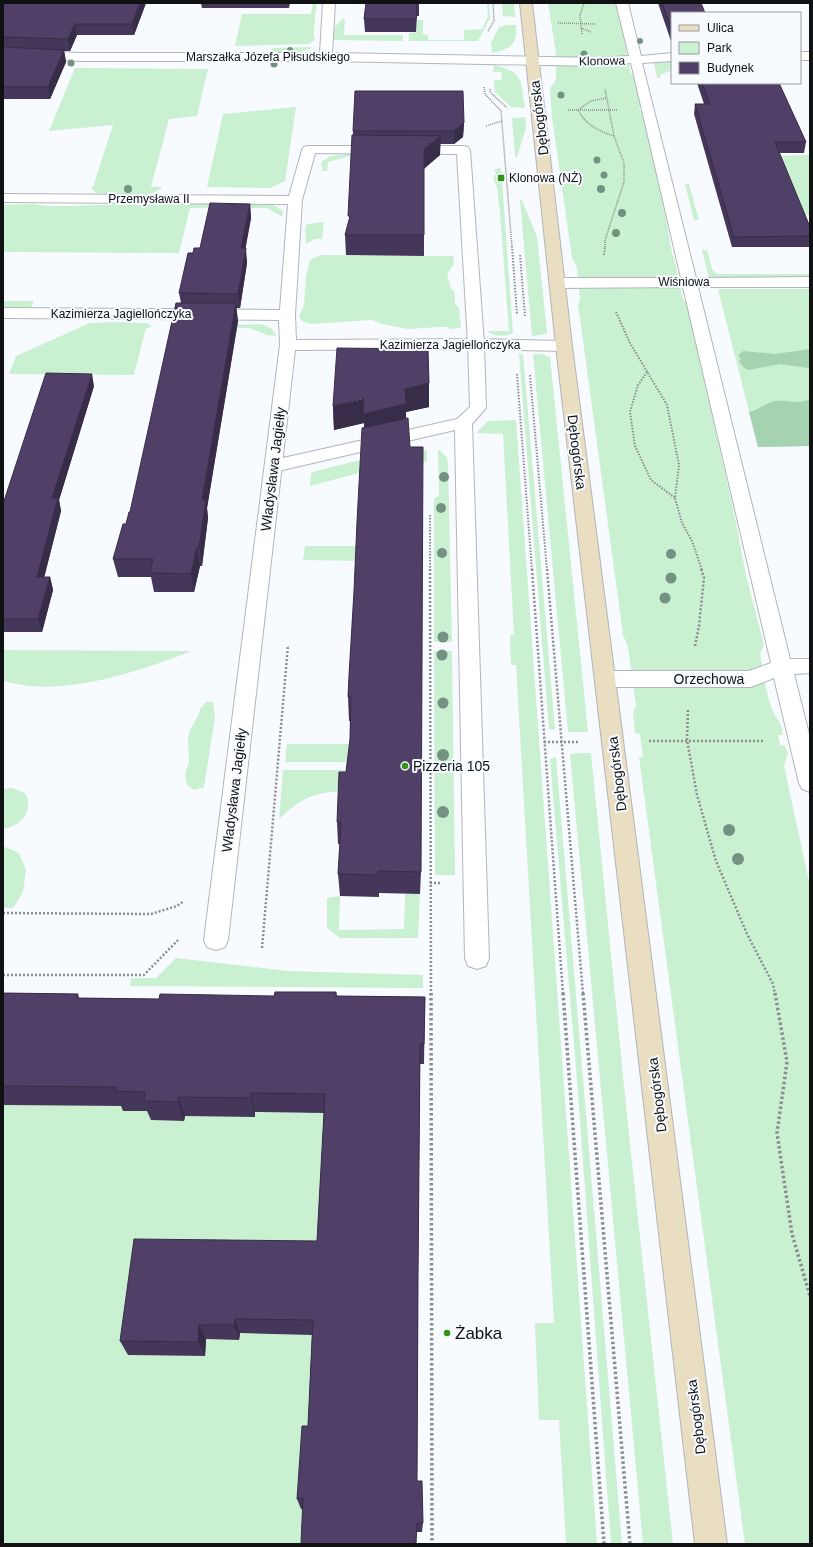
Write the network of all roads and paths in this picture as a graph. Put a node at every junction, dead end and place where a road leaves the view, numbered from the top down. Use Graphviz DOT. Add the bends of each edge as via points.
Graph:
graph roads {
  1 [pos="329,3"];
  2 [pos="493,3"];
  3 [pos="622,3"];
  4 [pos="527,13"];
  5 [pos="628,24"];
  6 [pos="3,53"];
  7 [pos="326,57"];
  8 [pos="671,57"];
  9 [pos="485,59"];
  10 [pos="532,60"];
  11 [pos="637,60"];
  12 [pos="606,98"];
  13 [pos="538,110"];
  14 [pos="578,110"];
  15 [pos="648,110"];
  16 [pos="501,111"];
  17 [pos="502,121"];
  18 [pos="486,126"];
  19 [pos="614,136"];
  20 [pos="3,198"];
  21 [pos="295,200"];
  22 [pos="519,251"];
  23 [pos="689,282"];
  24 [pos="810,282"];
  25 [pos="558,283"];
  26 [pos="287,315"];
  27 [pos="4,317"];
  28 [pos="476,344"];
  29 [pos="288,345"];
  30 [pos="522,345"];
  31 [pos="564,346"];
  32 [pos="646,372"];
  33 [pos="463,423"];
  34 [pos="274,466"];
  35 [pos="675,498"];
  36 [pos="430,514"];
  37 [pos="289,637"];
  38 [pos="810,666"];
  39 [pos="781,667"];
  40 [pos="606,679"];
  41 [pos="758,741"];
  42 [pos="544,742"];
  43 [pos="562,742"];
  44 [pos="614,743"];
  45 [pos="810,783"];
  46 [pos="189,897"];
  47 [pos="3,913"];
  48 [pos="178,940"];
  49 [pos="216,940"];
  50 [pos="262,948"];
  51 [pos="477,958"];
  52 [pos="3,975"];
  53 [pos="432,1544"];
  54 [pos="604,1544"];
  55 [pos="630,1544"];
  56 [pos="711,1544"];
  1 -- 7 [label="street"];
  2 -- 9 [label="path" via="494,21 481,42"];
  3 -- 5 [label="street"];
  4 -- 5 [label="path"];
  4 -- 10 [label="main road, Dębogórska"];
  5 -- 11 [label="street"];
  6 -- 7 [label="street, Marszałka Józefa Piłsudskiego" via="80,57"];
  7 -- 9 [label="street, Marszałka Józefa Piłsudskiego"];
  8 -- 11 [label="street, Klonowa"];
  9 -- 10 [label="street, Marszałka Józefa Piłsudskiego"];
  9 -- 16 [label="path" via="485,94"];
  9 -- 16 [label="path" via="490,92 508,111"];
  10 -- 11 [label="street, Klonowa"];
  10 -- 13 [label="main road, Dębogórska"];
  11 -- 15 [label="street"];
  12 -- 14 [label="path" via="598,98"];
  13 -- 14 [label="path"];
  13 -- 25 [label="main road, Dębogórska"];
  14 -- 15 [label="path"];
  14 -- 19 [label="path" via="581,118 601,133"];
  15 -- 23 [label="street"];
  16 -- 17 [label="path"];
  17 -- 18 [label="path"];
  17 -- 30 [label="path"];
  20 -- 21 [label="street, Przemysława II"];
  21 -- 26 [label="street, Władysława Jagiełły"];
  21 -- 28 [label="street, Władysława Jagiełły" via="309,150 463,150"];
  22 -- 30 [label="path"];
  23 -- 24 [label="street, Wiśniowa"];
  23 -- 25 [label="street, Wiśniowa"];
  23 -- 39 [label="street"];
  25 -- 31 [label="main road, Dębogórska"];
  26 -- 27 [label="street, Kazimierza Jagiellończyka"];
  26 -- 29 [label="street, Władysława Jagiełły"];
  28 -- 29 [label="street, Kazimierza Jagiellończyka"];
  28 -- 30 [label="street, Kazimierza Jagiellończyka"];
  28 -- 33 [label="street" via="478,408"];
  29 -- 34 [label="street, Władysława Jagiełły"];
  30 -- 31 [label="street, Kazimierza Jagiellończyka"];
  30 -- 42 [label="path" via="516,358"];
  30 -- 43 [label="path"];
  31 -- 40 [label="main road, Dębogórska"];
  32 -- 35 [label="path" via="638,385 630,412 635,446 651,480"];
  33 -- 34 [label="street"];
  33 -- 51 [label="street"];
  34 -- 49 [label="street, Władysława Jagiełły"];
  36 -- 53 [label="path"];
  37 -- 50 [label="path"];
  38 -- 39 [label="street, Orzechowa"];
  39 -- 40 [label="street, Orzechowa" via="751,679"];
  39 -- 45 [label="street"];
  40 -- 44 [label="main road, Dębogórska"];
  41 -- 44 [label="path"];
  42 -- 43 [label="path"];
  42 -- 54 [label="path"];
  43 -- 44 [label="path"];
  43 -- 55 [label="path"];
  44 -- 56 [label="main road, Dębogórska"];
  46 -- 47 [label="path" via="177,906 151,914"];
  48 -- 52 [label="path" via="144,975"];
}
